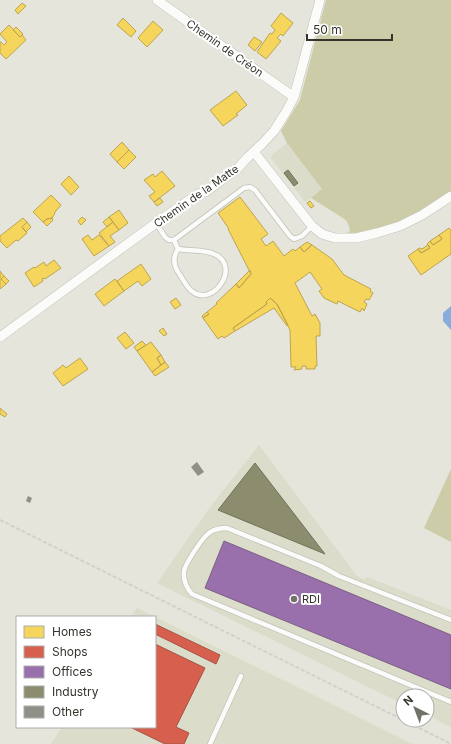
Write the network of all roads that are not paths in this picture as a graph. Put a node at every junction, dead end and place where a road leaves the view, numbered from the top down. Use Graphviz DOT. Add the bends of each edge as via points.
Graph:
graph roads {
  1 [pos="157,0"];
  2 [pos="320,0"];
  3 [pos="294,97"];
  4 [pos="254,152"];
  5 [pos="451,196"];
  6 [pos="156,223"];
  7 [pos="312,226"];
  8 [pos="174,240"];
  9 [pos="178,249"];
  10 [pos="0,337"];
  11 [pos="451,620"];
  12 [pos="242,676"];
  13 [pos="451,702"];
  14 [pos="210,744"];
  1 -- 3 [label="street, Chemin de Créon"];
  2 -- 3 [label="street, Chemin de la Matte"];
  3 -- 4 [label="street, Chemin de la Matte" via="274,131"];
  4 -- 6 [label="street, Chemin de la Matte" via="238,168 207,191 198,194"];
  4 -- 7 [label="street"];
  5 -- 7 [label="street" via="406,223 356,238 335,238 322,234"];
  6 -- 8 [label="lane" via="165,237"];
  6 -- 10 [label="street, Chemin de la Matte"];
  7 -- 8 [label="lane" via="302,236 294,239 250,187 244,188"];
  8 -- 9 [label="lane"];
  9 -- 9 [label="lane" via="219,256 225,267 224,280 207,294 194,293 174,264"];
  11 -- 13 [label="lane" via="227,528 208,533 192,553 183,571 184,581 192,594"];
  12 -- 14 [label="lane"];
}
